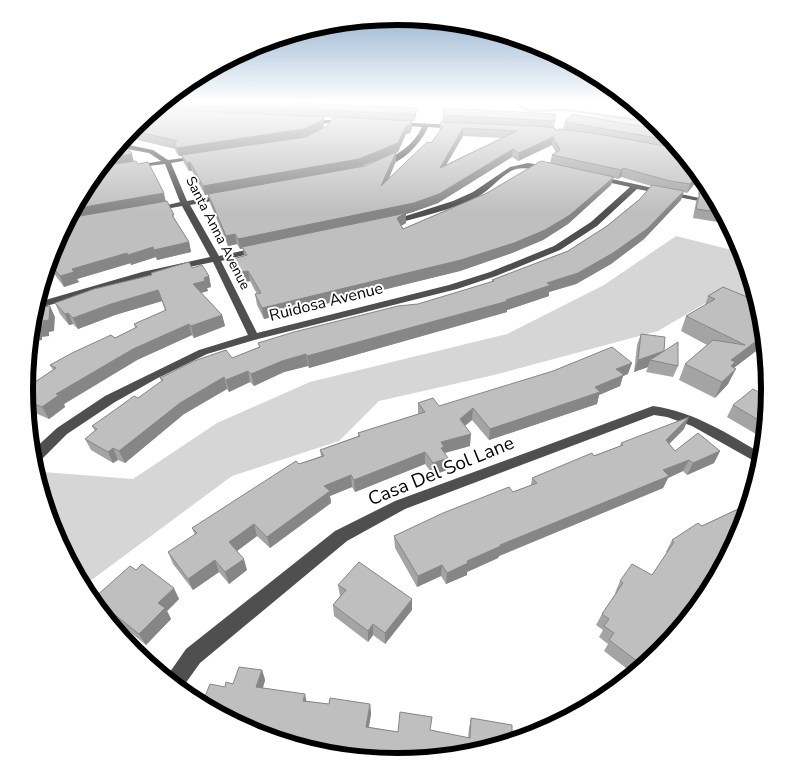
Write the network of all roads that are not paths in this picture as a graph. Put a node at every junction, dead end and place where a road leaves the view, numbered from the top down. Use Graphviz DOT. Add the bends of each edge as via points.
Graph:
graph roads {
  1 [pos="420,138"];
  2 [pos="126,146"];
  3 [pos="205,156"];
  4 [pos="167,162"];
  5 [pos="371,168"];
  6 [pos="122,169"];
  7 [pos="562,170"];
  8 [pos="587,175"];
  9 [pos="634,186"];
  10 [pos="233,195"];
  11 [pos="709,200"];
  12 [pos="185,204"];
  13 [pos="148,210"];
  14 [pos="379,225"];
  15 [pos="264,249"];
  16 [pos="216,259"];
  17 [pos="43,304"];
  18 [pos="254,337"];
  19 [pos="39,454"];
  20 [pos="756,456"];
  21 [pos="176,679"];
  1 -- 5 [label="street" via="409,151"];
  2 -- 4 [label="street" via="151,151"];
  3 -- 4 [label="street"];
  4 -- 6 [label="street"];
  4 -- 12 [label="street, Santa Anna Avenue"];
  7 -- 14 [label="street" via="528,165 512,168 490,185 456,203"];
  8 -- 9 [label="street"];
  9 -- 11 [label="street"];
  9 -- 18 [label="street, Ruidosa Avenue" via="594,224 557,248 493,274"];
  10 -- 12 [label="street"];
  12 -- 13 [label="street"];
  12 -- 16 [label="street, Santa Anna Avenue"];
  15 -- 16 [label="street"];
  16 -- 17 [label="street" via="124,279"];
  16 -- 18 [label="street, Santa Anna Avenue"];
  18 -- 19 [label="street, Ruidosa Avenue" via="203,352 152,376 62,431"];
  20 -- 21 [label="street, Casa Del Sol Lane" via="688,417 653,410 400,505 341,536 193,656"];
}
